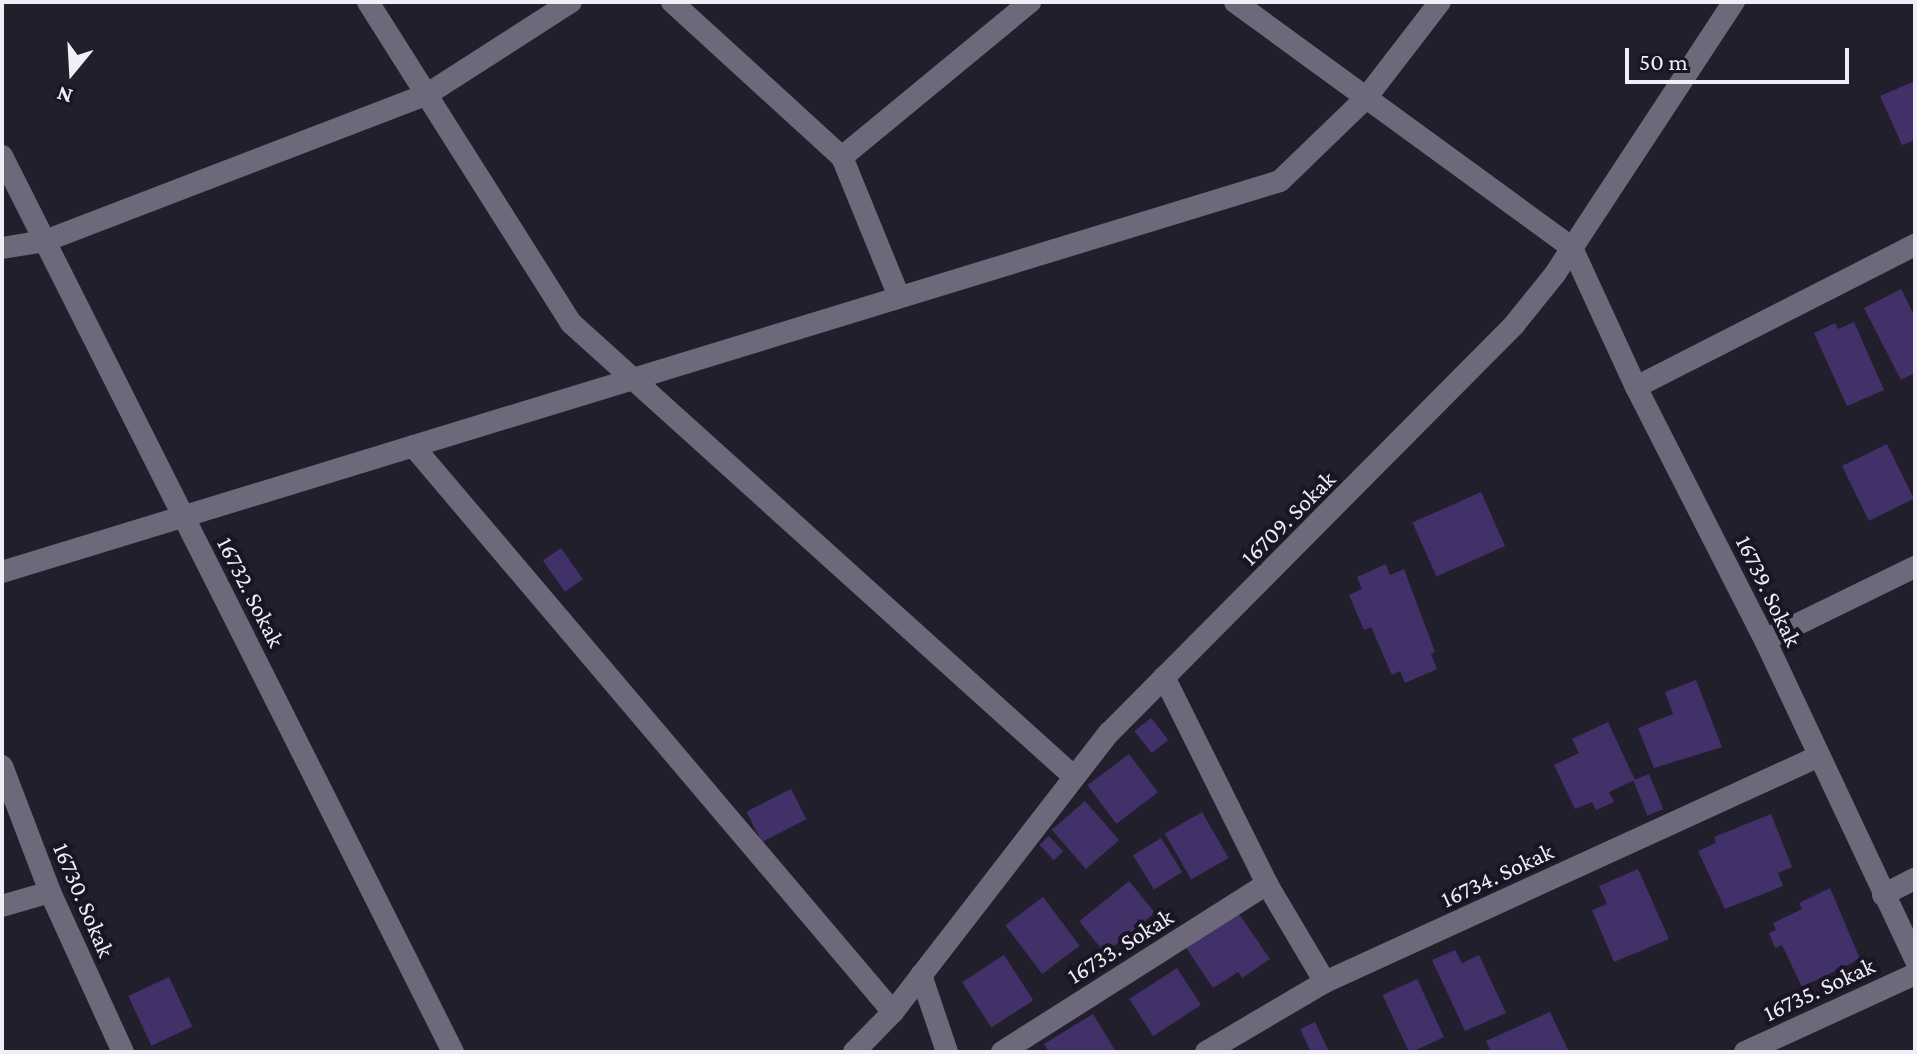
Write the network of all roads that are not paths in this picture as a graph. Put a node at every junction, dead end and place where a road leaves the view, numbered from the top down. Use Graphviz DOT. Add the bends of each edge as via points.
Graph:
graph roads {
  1 [pos="368,2"];
  2 [pos="571,2"];
  3 [pos="672,2"];
  4 [pos="1030,2"];
  5 [pos="1235,2"];
  6 [pos="1440,2"];
  7 [pos="1735,3"];
  8 [pos="426,95"];
  9 [pos="1366,98"];
  10 [pos="2,156"];
  11 [pos="842,157"];
  12 [pos="45,241"];
  13 [pos="1915,245"];
  14 [pos="2,248"];
  15 [pos="1572,248"];
  16 [pos="899,297"];
  17 [pos="633,379"];
  18 [pos="1636,387"];
  19 [pos="413,446"];
  20 [pos="184,516"];
  21 [pos="1915,567"];
  22 [pos="2,572"];
  23 [pos="1765,640"];
  24 [pos="1164,677"];
  25 [pos="1817,757"];
  26 [pos="2,766"];
  27 [pos="1072,775"];
  28 [pos="1915,879"];
  29 [pos="1267,884"];
  30 [pos="50,892"];
  31 [pos="1883,895"];
  32 [pos="2,906"];
  33 [pos="1915,959"];
  34 [pos="1915,974"];
  35 [pos="921,975"];
  36 [pos="1325,982"];
  37 [pos="893,1012"];
  38 [pos="123,1052"];
  39 [pos="453,1052"];
  40 [pos="854,1052"];
  41 [pos="947,1052"];
  42 [pos="1002,1052"];
  43 [pos="1206,1052"];
  44 [pos="1745,1052"];
  1 -- 8 [label="street"];
  2 -- 8 [label="street"];
  3 -- 11 [label="street"];
  4 -- 11 [label="street"];
  5 -- 9 [label="street"];
  6 -- 9 [label="street"];
  7 -- 15 [label="street, 16709. Sokak"];
  8 -- 12 [label="street"];
  8 -- 17 [label="street" via="571,323"];
  9 -- 15 [label="street"];
  9 -- 16 [label="street" via="1280,181"];
  10 -- 12 [label="street, 16732. Sokak"];
  11 -- 16 [label="street"];
  12 -- 14 [label="street"];
  12 -- 20 [label="street, 16732. Sokak"];
  13 -- 18 [label="street"];
  15 -- 18 [label="street, 16739. Sokak"];
  15 -- 24 [label="street, 16709. Sokak" via="1514,325"];
  16 -- 17 [label="street"];
  17 -- 19 [label="street"];
  17 -- 27 [label="street"];
  18 -- 23 [label="street, 16739. Sokak"];
  19 -- 20 [label="street"];
  19 -- 37 [label="street"];
  20 -- 22 [label="street"];
  20 -- 39 [label="street, 16732. Sokak"];
  21 -- 23 [label="street"];
  23 -- 25 [label="street, 16739. Sokak"];
  24 -- 27 [label="street, 16709. Sokak"];
  24 -- 29 [label="street"];
  25 -- 31 [label="street, 16739. Sokak"];
  25 -- 36 [label="street, 16734. Sokak"];
  26 -- 30 [label="street, 16730. Sokak"];
  27 -- 35 [label="street, 16709. Sokak"];
  28 -- 31 [label="street"];
  29 -- 36 [label="street"];
  29 -- 42 [label="street, 16733. Sokak"];
  30 -- 32 [label="street"];
  30 -- 38 [label="street, 16730. Sokak"];
  31 -- 33 [label="street, 16739. Sokak"];
  34 -- 44 [label="street, 16735. Sokak"];
  35 -- 37 [label="street, 16709. Sokak"];
  35 -- 41 [label="street"];
  36 -- 43 [label="street, 16734. Sokak"];
  37 -- 40 [label="street, 16709. Sokak"];
}
